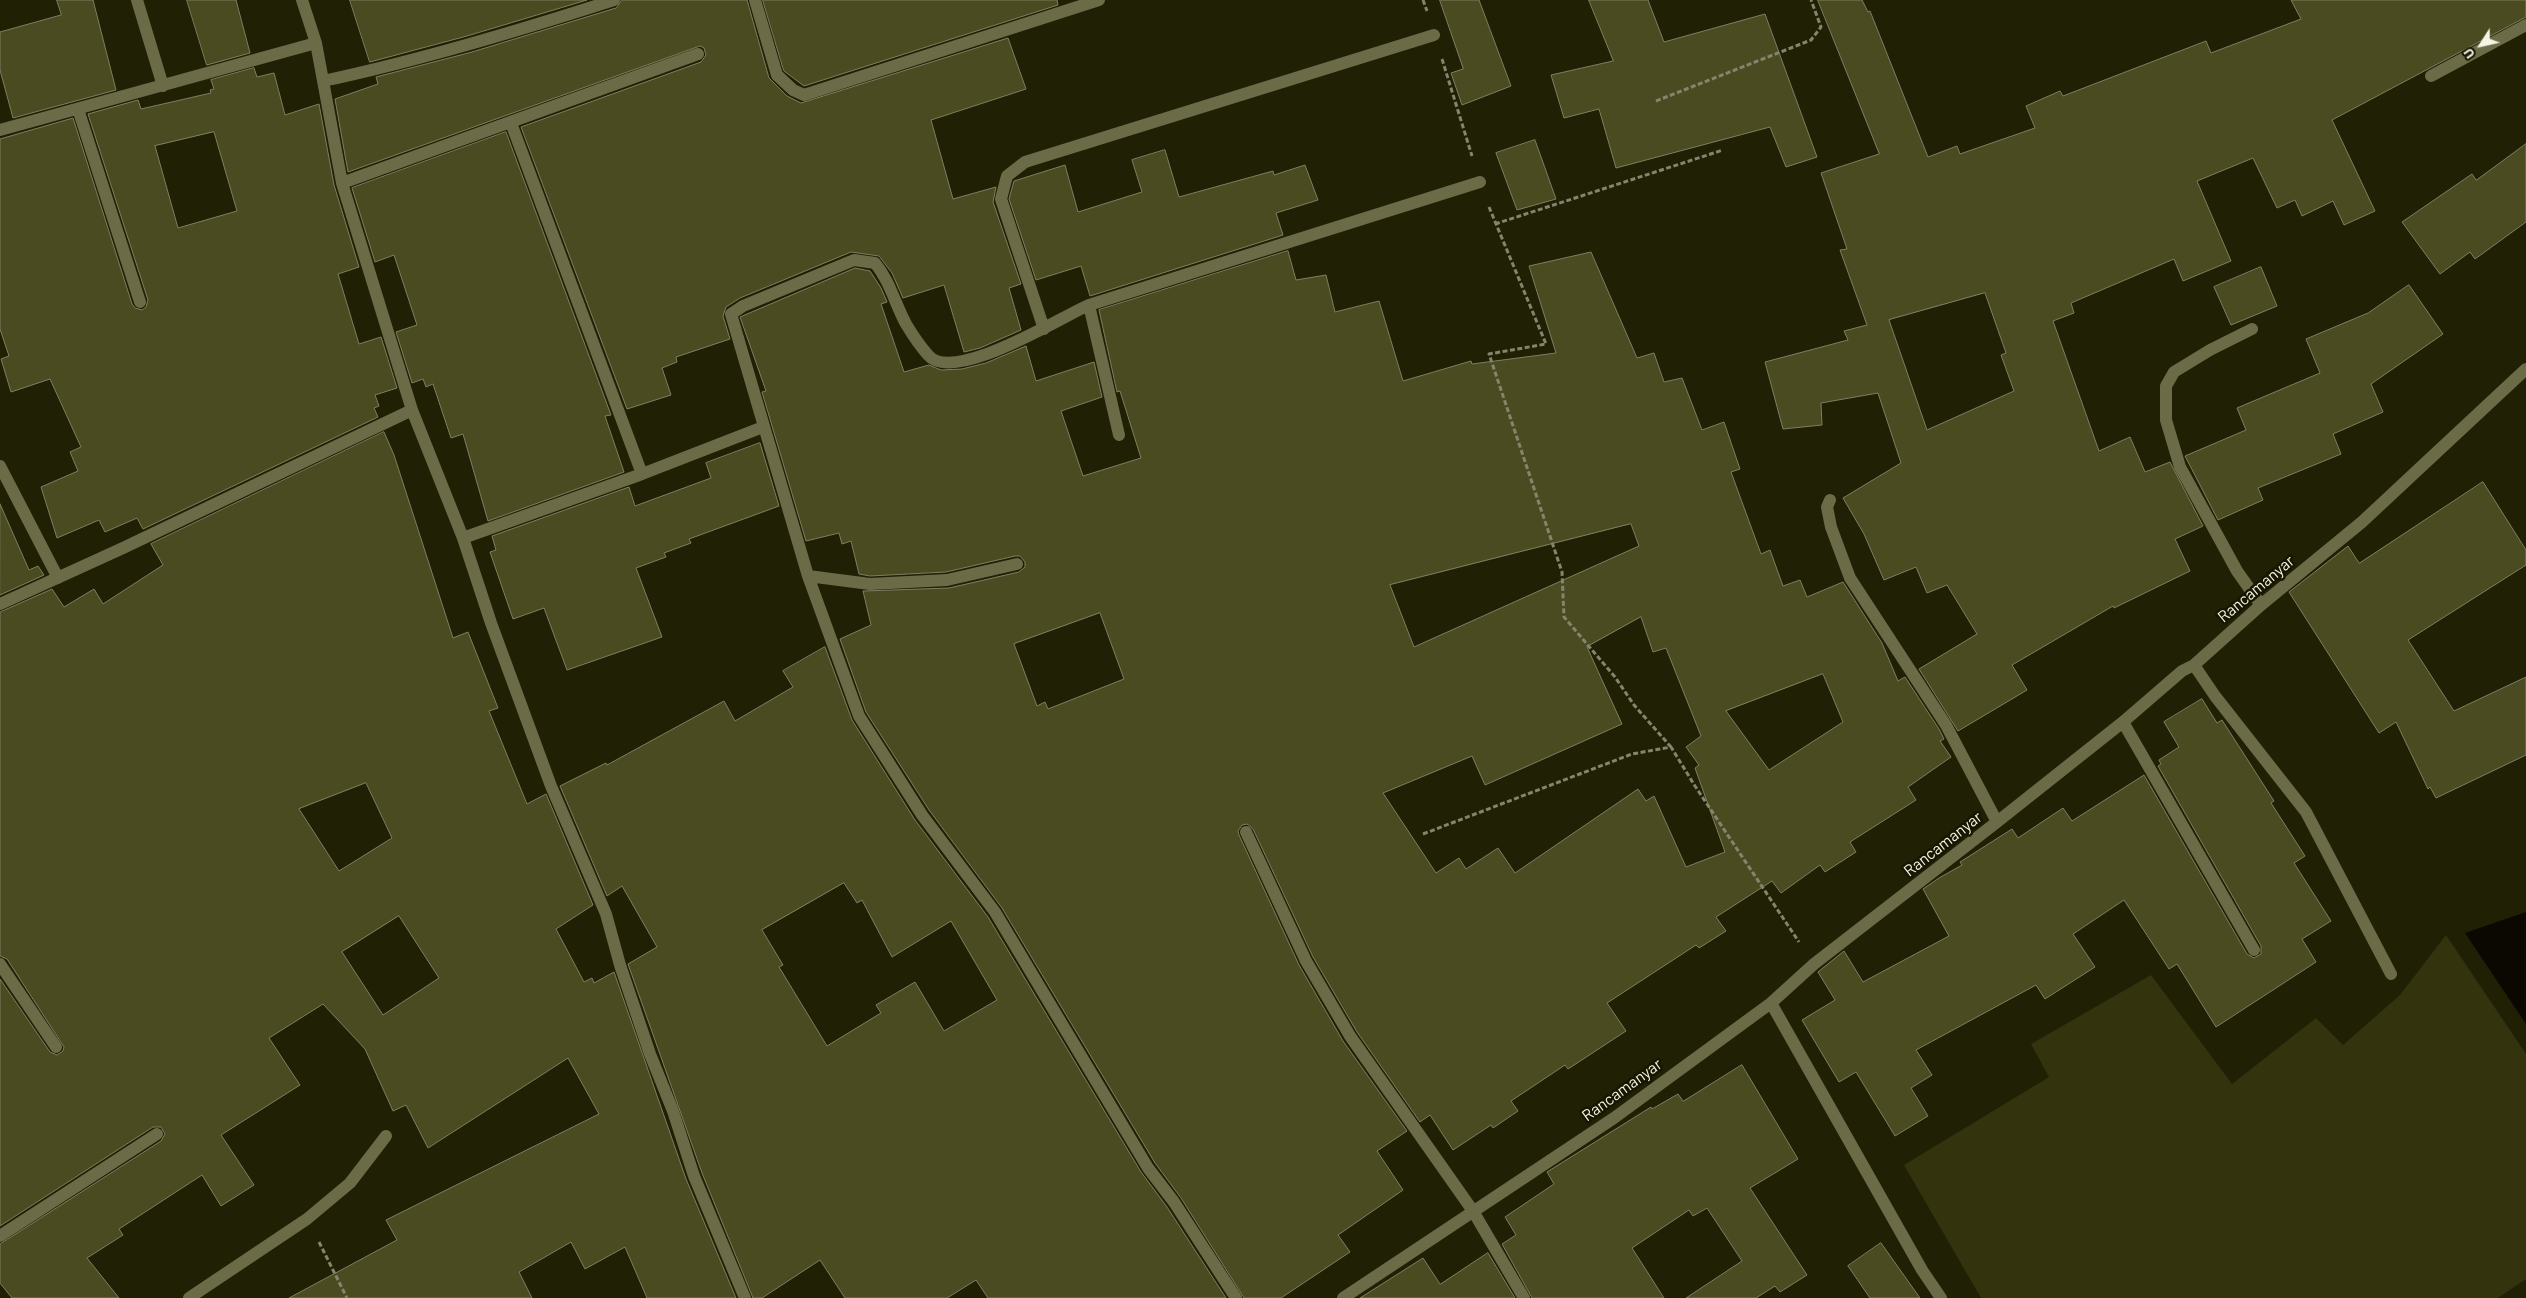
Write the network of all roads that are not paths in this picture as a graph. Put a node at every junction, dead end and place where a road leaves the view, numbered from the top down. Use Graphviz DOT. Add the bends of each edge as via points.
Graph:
graph roads {
  1 [pos="137,0"];
  2 [pos="302,0"];
  3 [pos="614,0"];
  4 [pos="755,0"];
  5 [pos="1099,0"];
  6 [pos="2526,25"];
  7 [pos="1434,35"];
  8 [pos="316,43"];
  9 [pos="698,54"];
  10 [pos="2431,76"];
  11 [pos="323,81"];
  12 [pos="163,86"];
  13 [pos="78,109"];
  14 [pos="511,123"];
  15 [pos="0,130"];
  16 [pos="1480,182"];
  17 [pos="342,183"];
  18 [pos="140,302"];
  19 [pos="1089,305"];
  20 [pos="1044,329"];
  21 [pos="2252,330"];
  22 [pos="2526,369"];
  23 [pos="412,410"];
  24 [pos="763,427"];
  25 [pos="1119,435"];
  26 [pos="0,466"];
  27 [pos="642,474"];
  28 [pos="1830,500"];
  29 [pos="463,538"];
  30 [pos="1017,564"];
  31 [pos="808,576"];
  32 [pos="58,578"];
  33 [pos="0,604"];
  34 [pos="2261,605"];
  35 [pos="2194,665"];
  36 [pos="2123,722"];
  37 [pos="1997,822"];
  38 [pos="1246,832"];
  39 [pos="2254,950"];
  40 [pos="0,964"];
  41 [pos="2391,974"];
  42 [pos="1771,1003"];
  43 [pos="56,1047"];
  44 [pos="157,1134"];
  45 [pos="386,1136"];
  46 [pos="1473,1210"];
  47 [pos="0,1236"];
  48 [pos="189,1298"];
  49 [pos="745,1298"];
  50 [pos="1236,1298"];
  51 [pos="1343,1298"];
  52 [pos="1524,1298"];
  53 [pos="1940,1298"];
  1 -- 12 [label="street"];
  2 -- 8 [label="street"];
  3 -- 11 [label="street" via="496,38"];
  4 -- 5 [label="street" via="777,75 793,90 804,95"];
  6 -- 10 [label="street"];
  7 -- 20 [label="street" via="1025,162 1007,176 1001,199"];
  8 -- 11 [label="street"];
  8 -- 12 [label="street"];
  9 -- 14 [label="street"];
  11 -- 17 [label="street"];
  12 -- 13 [label="street"];
  13 -- 15 [label="street"];
  13 -- 18 [label="street"];
  14 -- 17 [label="street"];
  14 -- 27 [label="street"];
  16 -- 19 [label="street"];
  17 -- 23 [label="street"];
  19 -- 20 [label="street"];
  19 -- 25 [label="street"];
  20 -- 24 [label="street" via="1026,339 964,361 936,361 929,357 906,324 884,273 875,263 854,260 743,306 731,314"];
  21 -- 34 [label="street" via="2174,372 2166,386 2166,420 2180,467 2237,571"];
  22 -- 34 [label="street, Rancamanyar" via="2362,522"];
  23 -- 29 [label="street"];
  23 -- 32 [label="street"];
  24 -- 27 [label="street"];
  24 -- 31 [label="street"];
  26 -- 32 [label="street"];
  27 -- 29 [label="street"];
  28 -- 37 [label="street" via="1827,507 1831,527 1850,578 1946,725"];
  29 -- 49 [label="street" via="550,786 606,914 620,965 694,1176"];
  30 -- 31 [label="street" via="947,580 870,584"];
  31 -- 50 [label="street" via="859,716 922,815 995,912 1148,1168"];
  32 -- 33 [label="street"];
  34 -- 35 [label="street, Rancamanyar"];
  35 -- 36 [label="street, Rancamanyar" via="2182,671"];
  35 -- 41 [label="street" via="2306,812"];
  36 -- 37 [label="street, Rancamanyar"];
  36 -- 39 [label="street"];
  37 -- 42 [label="street, Rancamanyar" via="1814,964"];
  38 -- 46 [label="street" via="1306,961 1350,1036"];
  40 -- 43 [label="street"];
  42 -- 46 [label="street, Rancamanyar" via="1614,1118"];
  42 -- 53 [label="street"];
  44 -- 47 [label="street"];
  45 -- 48 [label="street" via="350,1183 307,1219"];
  46 -- 51 [label="street, Rancamanyar"];
  46 -- 52 [label="street"];
}
